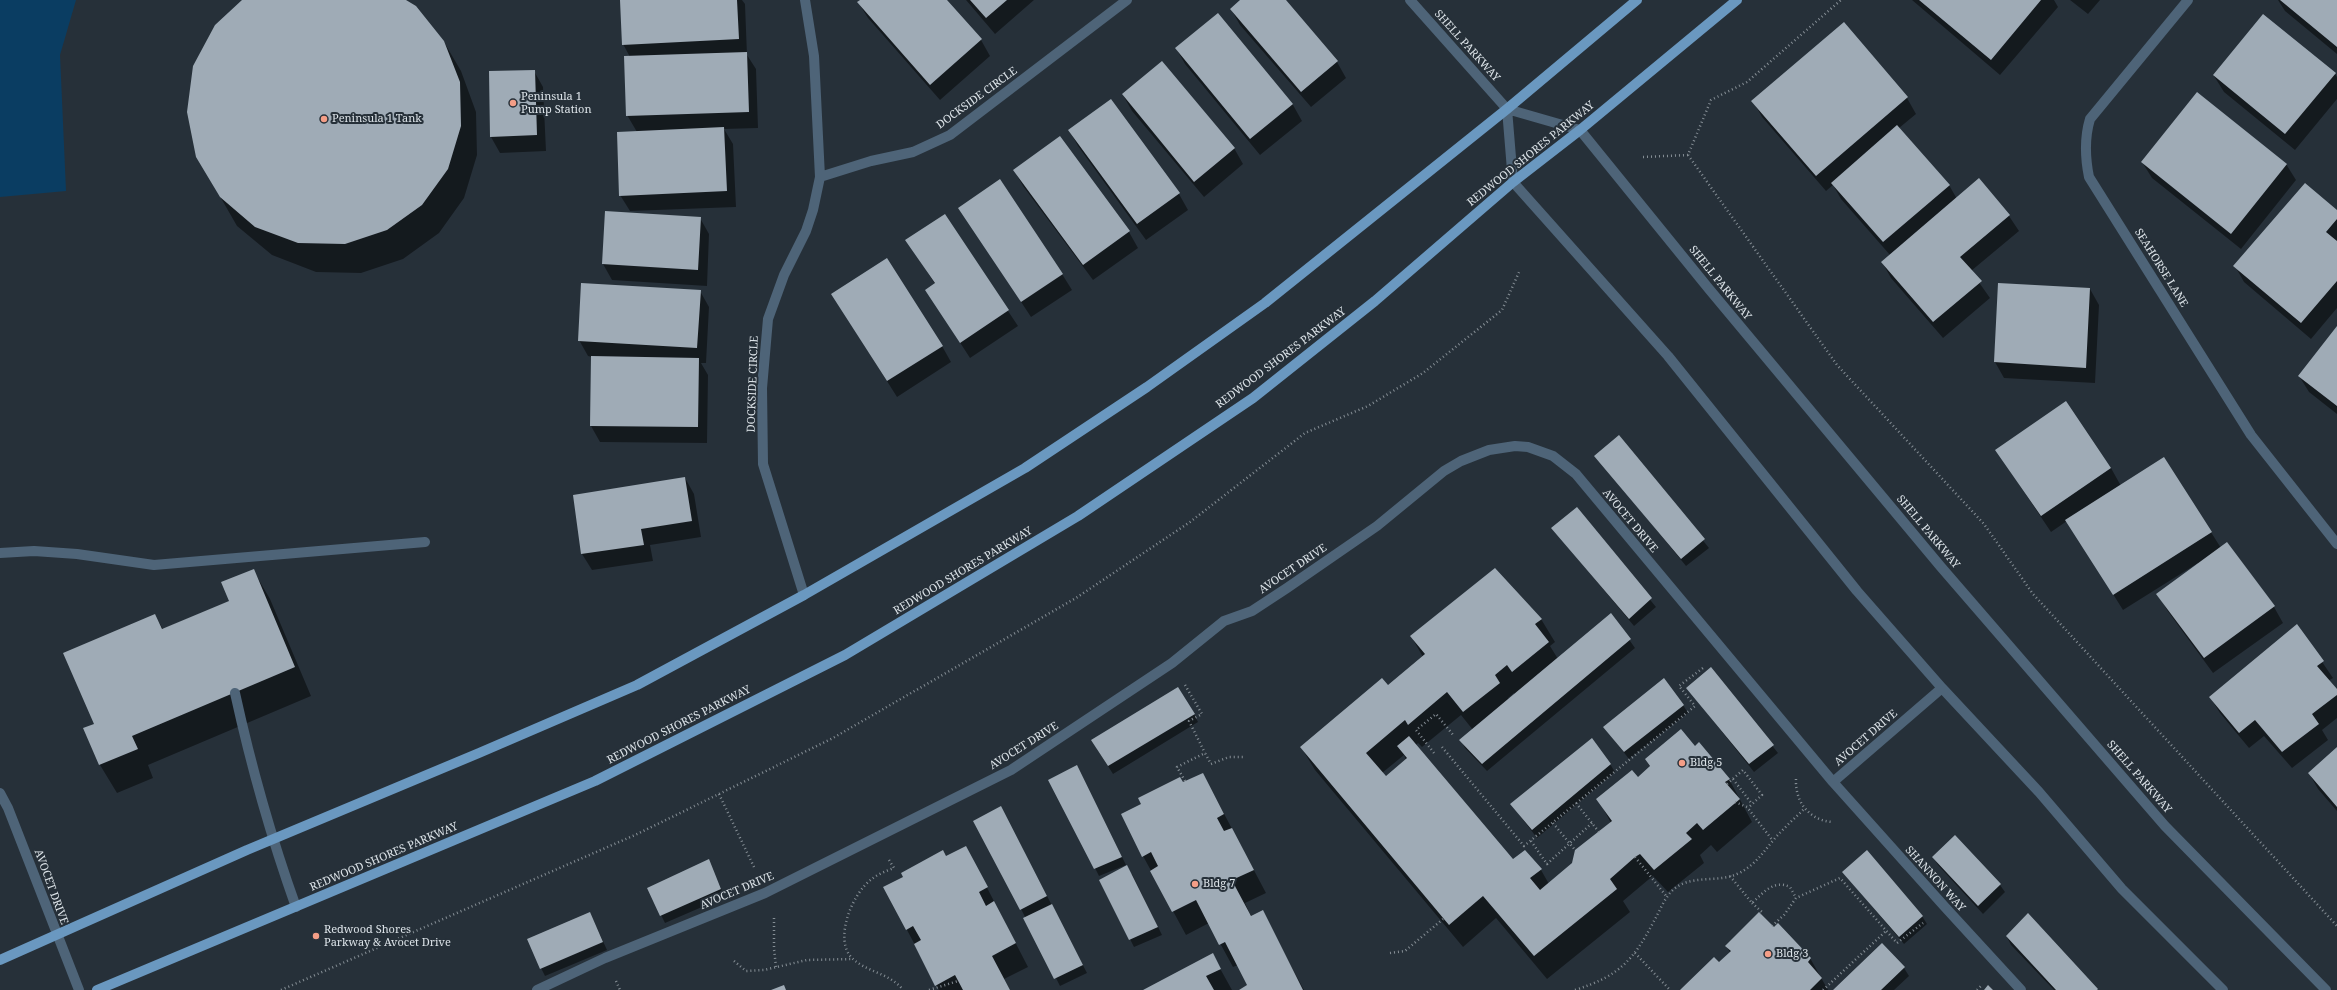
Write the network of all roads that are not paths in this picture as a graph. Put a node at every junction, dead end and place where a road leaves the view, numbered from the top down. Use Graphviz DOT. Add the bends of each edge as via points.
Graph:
graph roads {
  1 [pos="805,0"];
  2 [pos="1127,0"];
  3 [pos="1410,0"];
  4 [pos="1637,0"];
  5 [pos="1737,0"];
  6 [pos="2188,0"];
  7 [pos="1507,109"];
  8 [pos="1580,130"];
  9 [pos="820,177"];
  10 [pos="1513,182"];
  11 [pos="425,542"];
  12 [pos="2337,544"];
  13 [pos="0,553"];
  14 [pos="804,595"];
  15 [pos="1942,688"];
  16 [pos="235,693"];
  17 [pos="1833,782"];
  18 [pos="0,793"];
  19 [pos="272,840"];
  20 [pos="296,907"];
  21 [pos="56,935"];
  22 [pos="0,960"];
  23 [pos="78,990"];
  24 [pos="97,990"];
  25 [pos="537,990"];
  26 [pos="2022,990"];
  27 [pos="2223,990"];
  28 [pos="2326,990"];
  1 -- 9 [label="street, DOCKSIDE CIRCLE" via="814,56"];
  2 -- 9 [label="street, DOCKSIDE CIRCLE" via="950,135 913,152 871,160"];
  3 -- 7 [label="street, SHELL PARKWAY"];
  4 -- 7 [label="main road"];
  5 -- 8 [label="main road, REDWOOD SHORES PARKWAY"];
  6 -- 12 [label="street, SEAHORSE LANE" via="2090,119 2086,132 2089,177 2251,435"];
  7 -- 8 [label="street"];
  7 -- 10 [label="street"];
  7 -- 14 [label="main road" via="1265,303 1147,387 1025,468"];
  8 -- 10 [label="main road, REDWOOD SHORES PARKWAY"];
  8 -- 28 [label="street, SHELL PARKWAY" via="1708,289 1941,566 2165,826"];
  9 -- 14 [label="street, DOCKSIDE CIRCLE" via="806,231 784,275 768,319 762,388 763,464"];
  10 -- 15 [label="street" via="1668,356 1857,591"];
  10 -- 20 [label="main road, REDWOOD SHORES PARKWAY" via="1375,301 1253,398 1071,520 845,655 595,781"];
  11 -- 13 [label="street" via="154,565 77,554 34,551"];
  14 -- 19 [label="main road" via="637,684"];
  15 -- 17 [label="street, AVOCET DRIVE"];
  15 -- 27 [label="street" via="2039,792 2122,889"];
  16 -- 19 [label="street" via="250,762"];
  17 -- 25 [label="street, AVOCET DRIVE" via="1576,474 1553,456 1528,447 1515,446 1475,454 1444,471 1377,526 1252,611 1224,621 1172,663 1011,770 765,894 605,958"];
  17 -- 26 [label="street, SHANNON WAY"];
  18 -- 21 [label="street, AVOCET DRIVE" via="31,865"];
  19 -- 20 [label="street"];
  19 -- 21 [label="main road"];
  20 -- 24 [label="main road, REDWOOD SHORES PARKWAY"];
  21 -- 22 [label="main road"];
  21 -- 23 [label="street, AVOCET DRIVE"];
}
